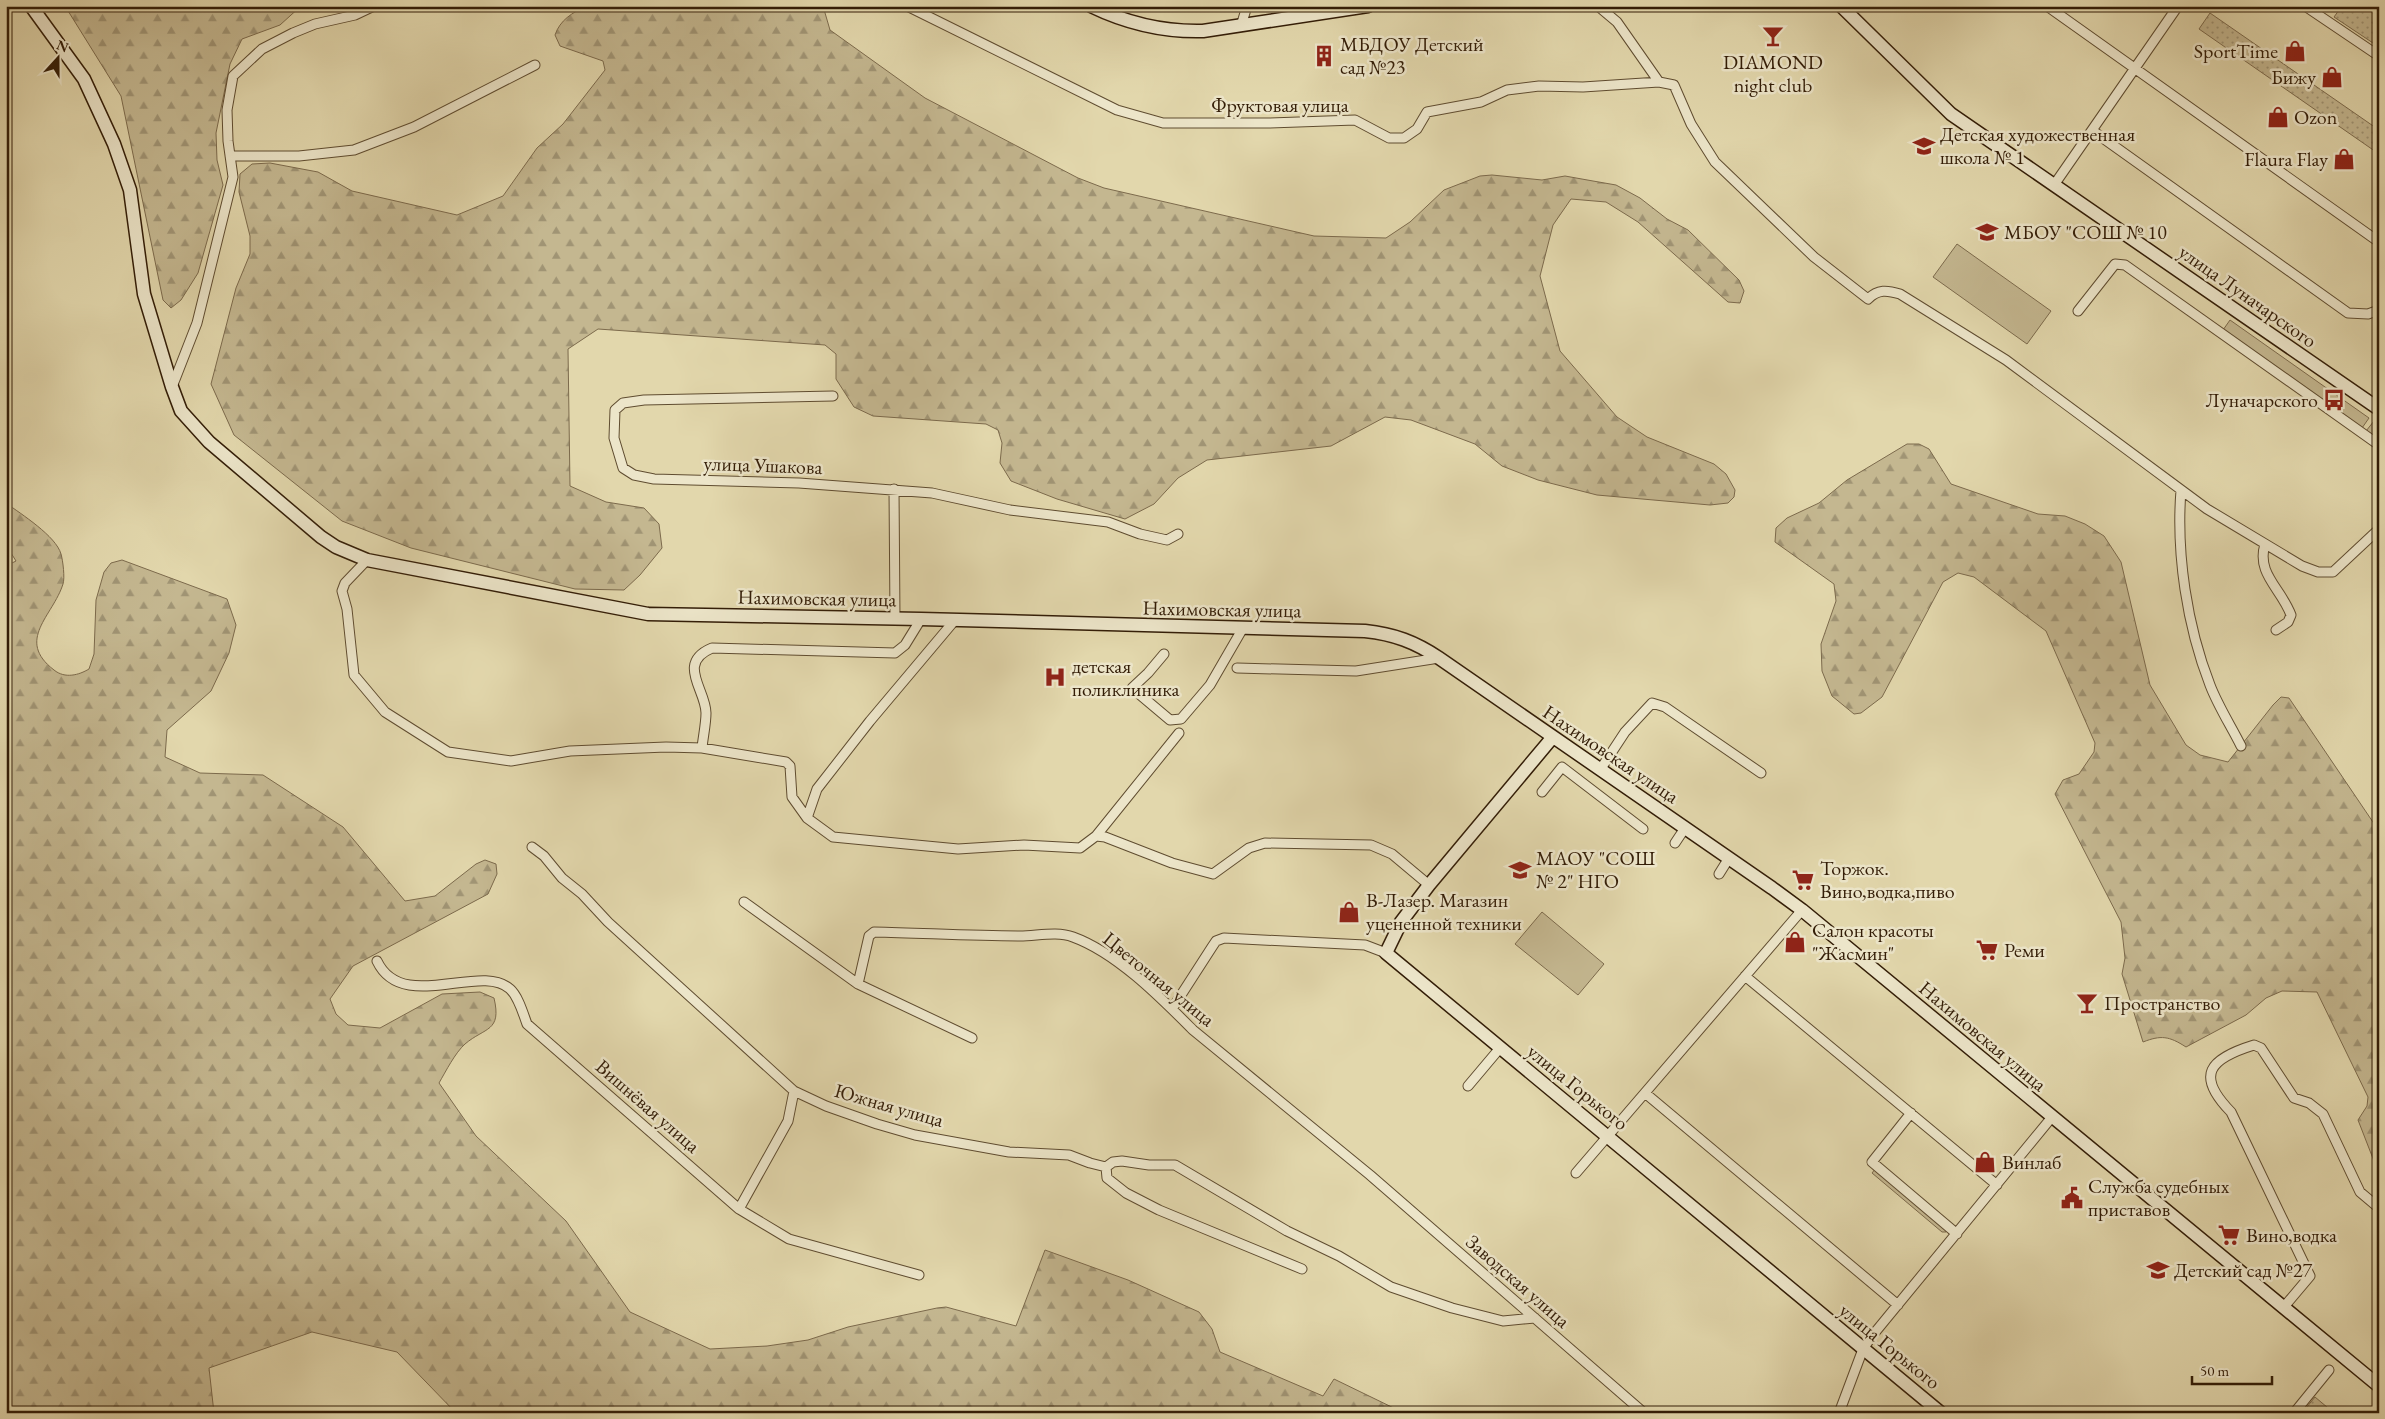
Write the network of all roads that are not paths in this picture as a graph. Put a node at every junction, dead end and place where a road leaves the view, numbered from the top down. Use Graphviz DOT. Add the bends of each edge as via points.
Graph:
graph roads {
  1 [pos="31,6"];
  2 [pos="374,6"];
  3 [pos="907,6"];
  4 [pos="1091,6"];
  5 [pos="1247,6"];
  6 [pos="1368,6"];
  7 [pos="1598,6"];
  8 [pos="1841,6"];
  9 [pos="2047,6"];
  10 [pos="2178,6"];
  11 [pos="2305,6"];
  12 [pos="1338,8"];
  13 [pos="1241,26"];
  14 [pos="2379,56"];
  15 [pos="535,65"];
  16 [pos="2136,68"];
  17 [pos="1659,82"];
  18 [pos="2093,131"];
  19 [pos="230,156"];
  20 [pos="2054,185"];
  21 [pos="2379,242"];
  22 [pos="2379,310"];
  23 [pos="2078,311"];
  24 [pos="172,387"];
  25 [pos="833,396"];
  26 [pos="2377,405"];
  27 [pos="2379,445"];
  28 [pos="894,489"];
  29 [pos="2181,490"];
  30 [pos="2379,529"];
  31 [pos="1178,534"];
  32 [pos="2266,544"];
  33 [pos="367,560"];
  34 [pos="895,618"];
  35 [pos="921,618"];
  36 [pos="955,620"];
  37 [pos="1243,628"];
  38 [pos="2276,630"];
  39 [pos="1164,654"];
  40 [pos="1439,658"];
  41 [pos="1238,668"];
  42 [pos="1179,733"];
  43 [pos="1552,738"];
  44 [pos="2241,746"];
  45 [pos="702,748"];
  46 [pos="1600,770"];
  47 [pos="1761,773"];
  48 [pos="1542,792"];
  49 [pos="807,818"];
  50 [pos="1685,828"];
  51 [pos="1643,829"];
  52 [pos="1096,836"];
  53 [pos="1675,843"];
  54 [pos="532,847"];
  55 [pos="1729,858"];
  56 [pos="1719,874"];
  57 [pos="1429,885"];
  58 [pos="744,902"];
  59 [pos="1802,910"];
  60 [pos="1386,953"];
  61 [pos="377,961"];
  62 [pos="1744,976"];
  63 [pos="858,984"];
  64 [pos="1172,1009"];
  65 [pos="972,1038"];
  66 [pos="1500,1048"];
  67 [pos="1468,1086"];
  68 [pos="794,1091"];
  69 [pos="1645,1093"];
  70 [pos="1911,1113"];
  71 [pos="2052,1117"];
  72 [pos="1608,1136"];
  73 [pos="1106,1167"];
  74 [pos="1576,1173"];
  75 [pos="1370,1175"];
  76 [pos="1997,1185"];
  77 [pos="2379,1208"];
  78 [pos="739,1209"];
  79 [pos="1957,1234"];
  80 [pos="1302,1270"];
  81 [pos="919,1275"];
  82 [pos="1898,1305"];
  83 [pos="2283,1308"];
  84 [pos="1535,1318"];
  85 [pos="1863,1349"];
  86 [pos="2329,1370"];
  87 [pos="2379,1386"];
  88 [pos="1644,1413"];
  89 [pos="1839,1413"];
  90 [pos="1941,1413"];
  91 [pos="2294,1413"];
  1 -- 24 [label="main road, Нахимовская улица" via="84,79 114,144 130,190 144,294"];
  2 -- 19 [label="street" via="355,15 314,24 293,33 262,49 233,76 227,110"];
  3 -- 17 [label="street, Фруктовая улица" via="1117,110 1163,123 1355,120 1389,138 1404,138 1417,129 1427,112 1481,102 1506,90"];
  4 -- 13 [label="main road" via="1133,22 1175,32"];
  5 -- 13 [label="street"];
  6 -- 12 [label="main road"];
  7 -- 17 [label="street" via="1617,22"];
  8 -- 20 [label="main road, улица Луначарского" via="1945,109"];
  9 -- 16 [label="street"];
  10 -- 16 [label="street"];
  11 -- 14 [label="street"];
  12 -- 13 [label="main road"];
  15 -- 19 [label="street" via="414,127 354,150 299,156"];
  16 -- 18 [label="street"];
  16 -- 21 [label="street"];
  17 -- 29 [label="street" via="1674,85 1715,162 1814,257 1860,293 1868,299 1881,290 1900,294 2006,360"];
  18 -- 20 [label="street"];
  18 -- 22 [label="street" via="2348,313 2368,314"];
  19 -- 24 [label="street" via="233,177 207,289"];
  20 -- 26 [label="main road, улица Луначарского"];
  23 -- 27 [label="street" via="2115,264 2126,266"];
  24 -- 33 [label="main road, Нахимовская улица" via="181,411 210,442 321,537"];
  25 -- 28 [label="street, улица Ушакова" via="623,403 615,410 614,438 623,468 634,475 654,479"];
  28 -- 31 [label="street, улица Ушакова" via="932,493 1010,510 1108,522 1167,540"];
  28 -- 34 [label="street"];
  29 -- 32 [label="street"];
  29 -- 44 [label="street" via="2183,573 2190,618 2210,685"];
  30 -- 32 [label="street" via="2333,572 2318,572 2302,566"];
  32 -- 38 [label="street" via="2262,554 2264,570 2286,600 2291,615 2288,622"];
  33 -- 34 [label="main road, Нахимовская улица" via="648,614"];
  33 -- 45 [label="street" via="345,582 342,591 354,675 385,712 448,752 511,761 570,751"];
  34 -- 35 [label="main road, Нахимовская улица"];
  35 -- 36 [label="main road, Нахимовская улица"];
  35 -- 45 [label="street" via="911,636 895,652 712,648 704,651 694,668 707,711"];
  36 -- 37 [label="main road, Нахимовская улица"];
  36 -- 49 [label="street" via="817,789"];
  37 -- 39 [label="street" via="1210,685 1181,719 1170,720 1132,688"];
  37 -- 40 [label="main road, Нахимовская улица" via="1382,633 1409,640"];
  40 -- 41 [label="street" via="1356,671"];
  40 -- 43 [label="main road, Нахимовская улица"];
  42 -- 52 [label="street"];
  43 -- 46 [label="main road, Нахимовская улица"];
  43 -- 57 [label="main road"];
  45 -- 49 [label="street" via="786,762 790,766 792,797"];
  46 -- 47 [label="street" via="1625,732 1652,703 1665,707"];
  46 -- 50 [label="main road, Нахимовская улица"];
  48 -- 51 [label="street" via="1562,767"];
  49 -- 52 [label="street" via="833,837 958,849 1024,845 1080,848"];
  50 -- 53 [label="street"];
  50 -- 55 [label="main road, Нахимовская улица"];
  52 -- 57 [label="street" via="1213,874 1249,848 1265,843 1371,846 1392,854"];
  54 -- 68 [label="street, Южная улица" via="608,922"];
  55 -- 56 [label="street"];
  55 -- 59 [label="main road, Нахимовская улица"];
  57 -- 60 [label="main road" via="1401,922"];
  58 -- 63 [label="street"];
  59 -- 62 [label="street"];
  59 -- 71 [label="main road, Нахимовская улица"];
  60 -- 64 [label="street, улица Горького" via="1365,945 1224,938 1212,946"];
  60 -- 66 [label="main road, улица Горького"];
  61 -- 78 [label="street, Вишнёвая улица" via="382,972 395,982 417,985 483,981 511,989 527,1024"];
  62 -- 69 [label="street"];
  62 -- 70 [label="street"];
  63 -- 64 [label="street, Цветочная улица" via="869,936 874,932 1057,934 1090,944 1112,958"];
  63 -- 65 [label="street"];
  64 -- 75 [label="street, Цветочная улица" via="1193,1030"];
  66 -- 67 [label="street"];
  66 -- 72 [label="main road, улица Горького"];
  68 -- 73 [label="street, Южная улица" via="835,1109 915,1135 1009,1152 1069,1155"];
  68 -- 78 [label="street" via="788,1121"];
  69 -- 72 [label="street"];
  69 -- 82 [label="street"];
  70 -- 76 [label="street"];
  70 -- 79 [label="street" via="1872,1162"];
  71 -- 76 [label="street"];
  71 -- 83 [label="main road, Нахимовская улица"];
  72 -- 74 [label="street"];
  72 -- 85 [label="main road, улица Горького"];
  73 -- 80 [label="street" via="1108,1178 1134,1197"];
  73 -- 84 [label="street" via="1122,1161 1174,1165 1391,1287 1503,1321"];
  75 -- 84 [label="street, Заводская улица"];
  76 -- 79 [label="street"];
  77 -- 83 [label="street" via="2360,1192 2322,1114 2309,1103 2294,1098 2261,1048 2254,1045 2218,1059 2210,1081 2220,1101 2231,1112 2310,1276"];
  78 -- 81 [label="street, Вишнёвая улица" via="789,1239"];
  79 -- 82 [label="street"];
  82 -- 85 [label="street"];
  83 -- 87 [label="main road, Нахимовская улица"];
  84 -- 88 [label="street, Заводская улица"];
  85 -- 89 [label="street"];
  85 -- 90 [label="main road, улица Горького"];
  86 -- 91 [label="street"];
}
